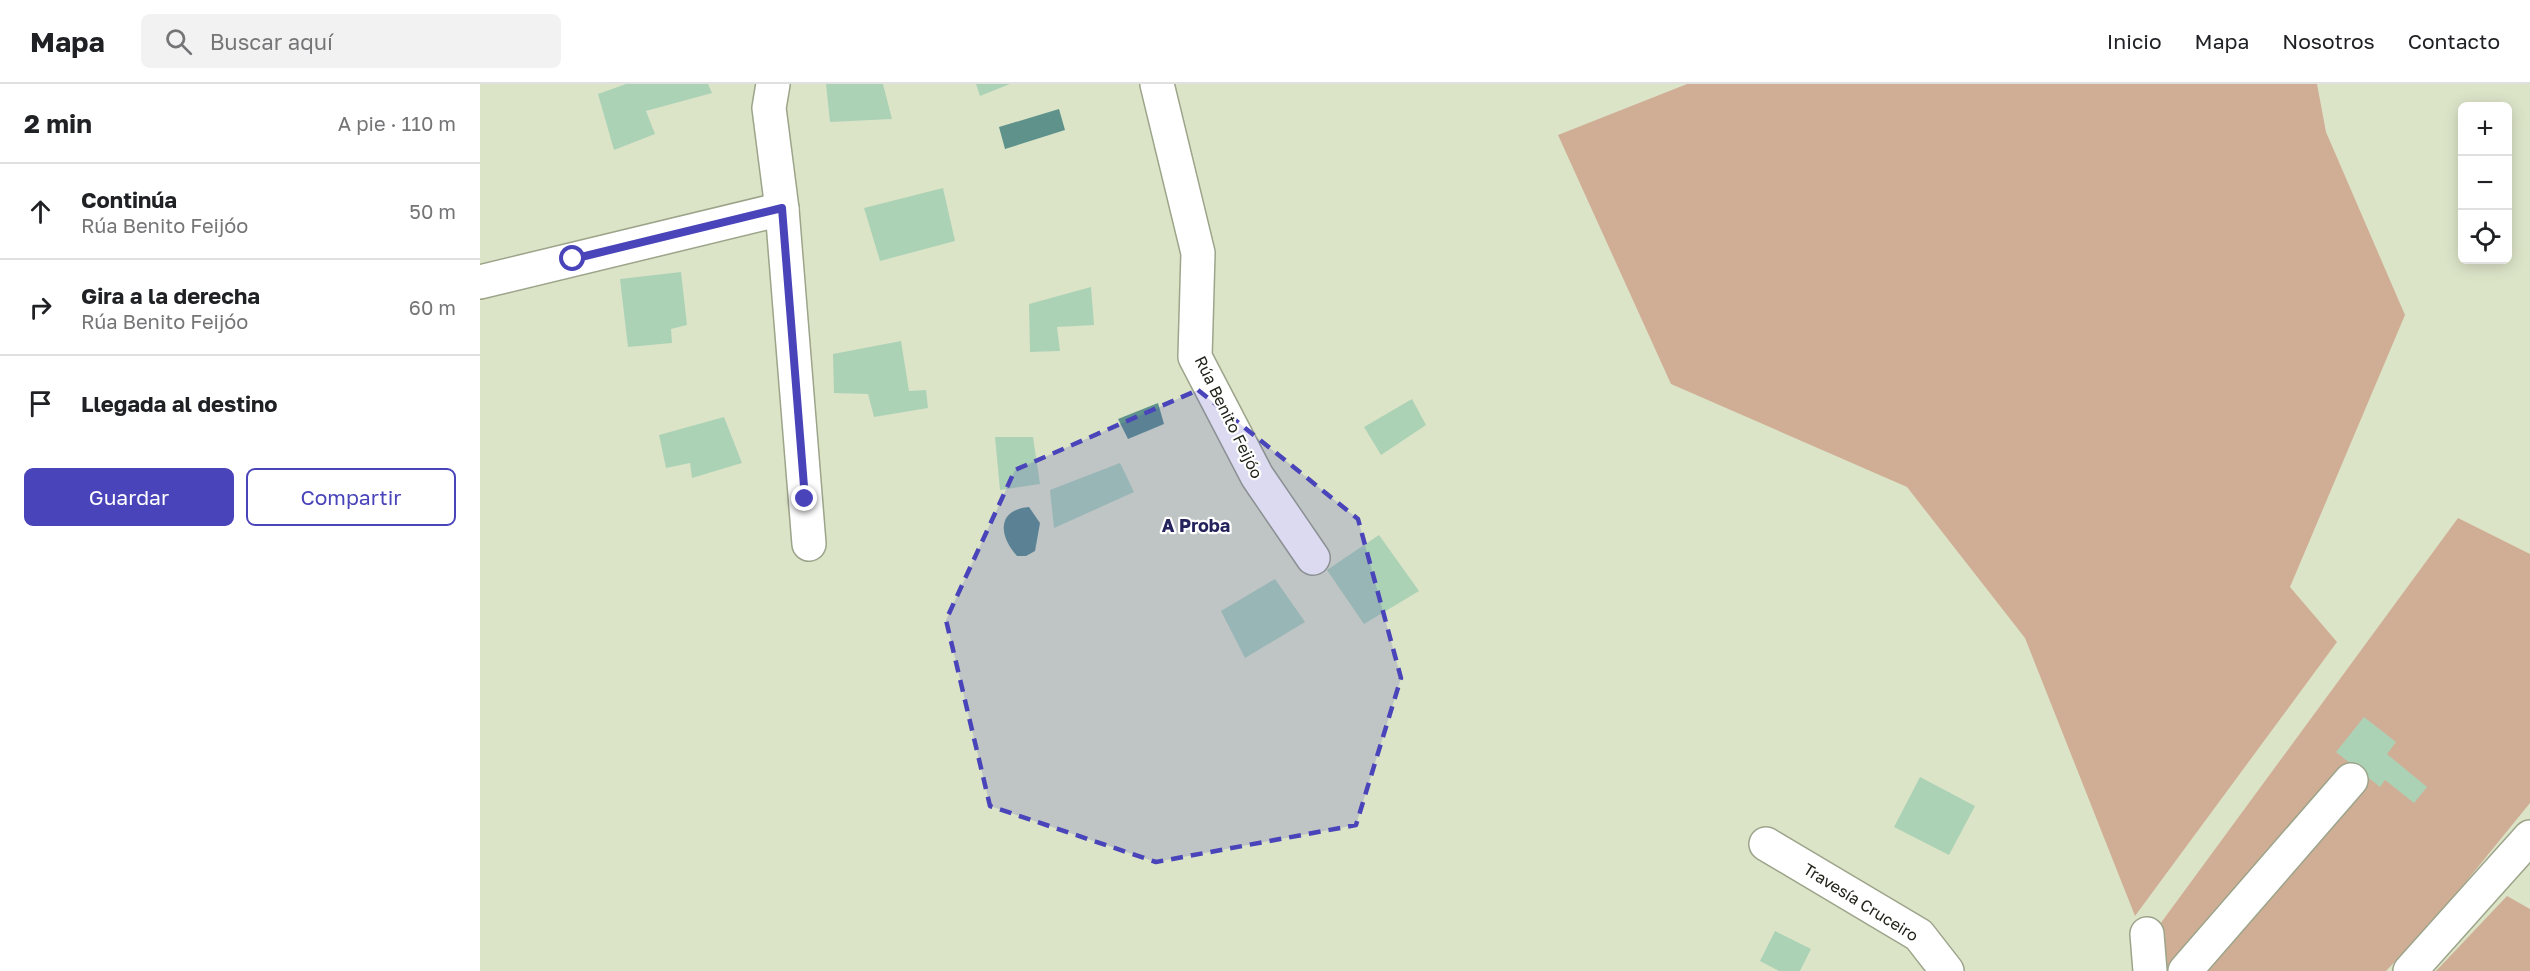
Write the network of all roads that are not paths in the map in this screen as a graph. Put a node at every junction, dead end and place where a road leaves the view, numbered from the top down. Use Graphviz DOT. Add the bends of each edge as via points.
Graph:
graph roads {
  1 [pos="773,84"];
  2 [pos="1157,84"];
  3 [pos="782,208"];
  4 [pos="480,282"];
  5 [pos="809,544"];
  6 [pos="1313,558"];
  7 [pos="2351,780"];
  8 [pos="2530,837"];
  9 [pos="1766,844"];
  10 [pos="2146,934"];
  11 [pos="1947,971"];
  12 [pos="2150,971"];
  13 [pos="2185,971"];
  14 [pos="2410,971"];
  1 -- 3 [label="street" via="769,108"];
  2 -- 6 [label="street, Rúa Benito Feijóo" via="1198,253 1195,357 1257,476"];
  3 -- 4 [label="street"];
  3 -- 5 [label="street"];
  7 -- 13 [label="street"];
  8 -- 14 [label="street"];
  9 -- 11 [label="street, Travesía Cruceiro" via="1919,935"];
  10 -- 12 [label="street"];
}
